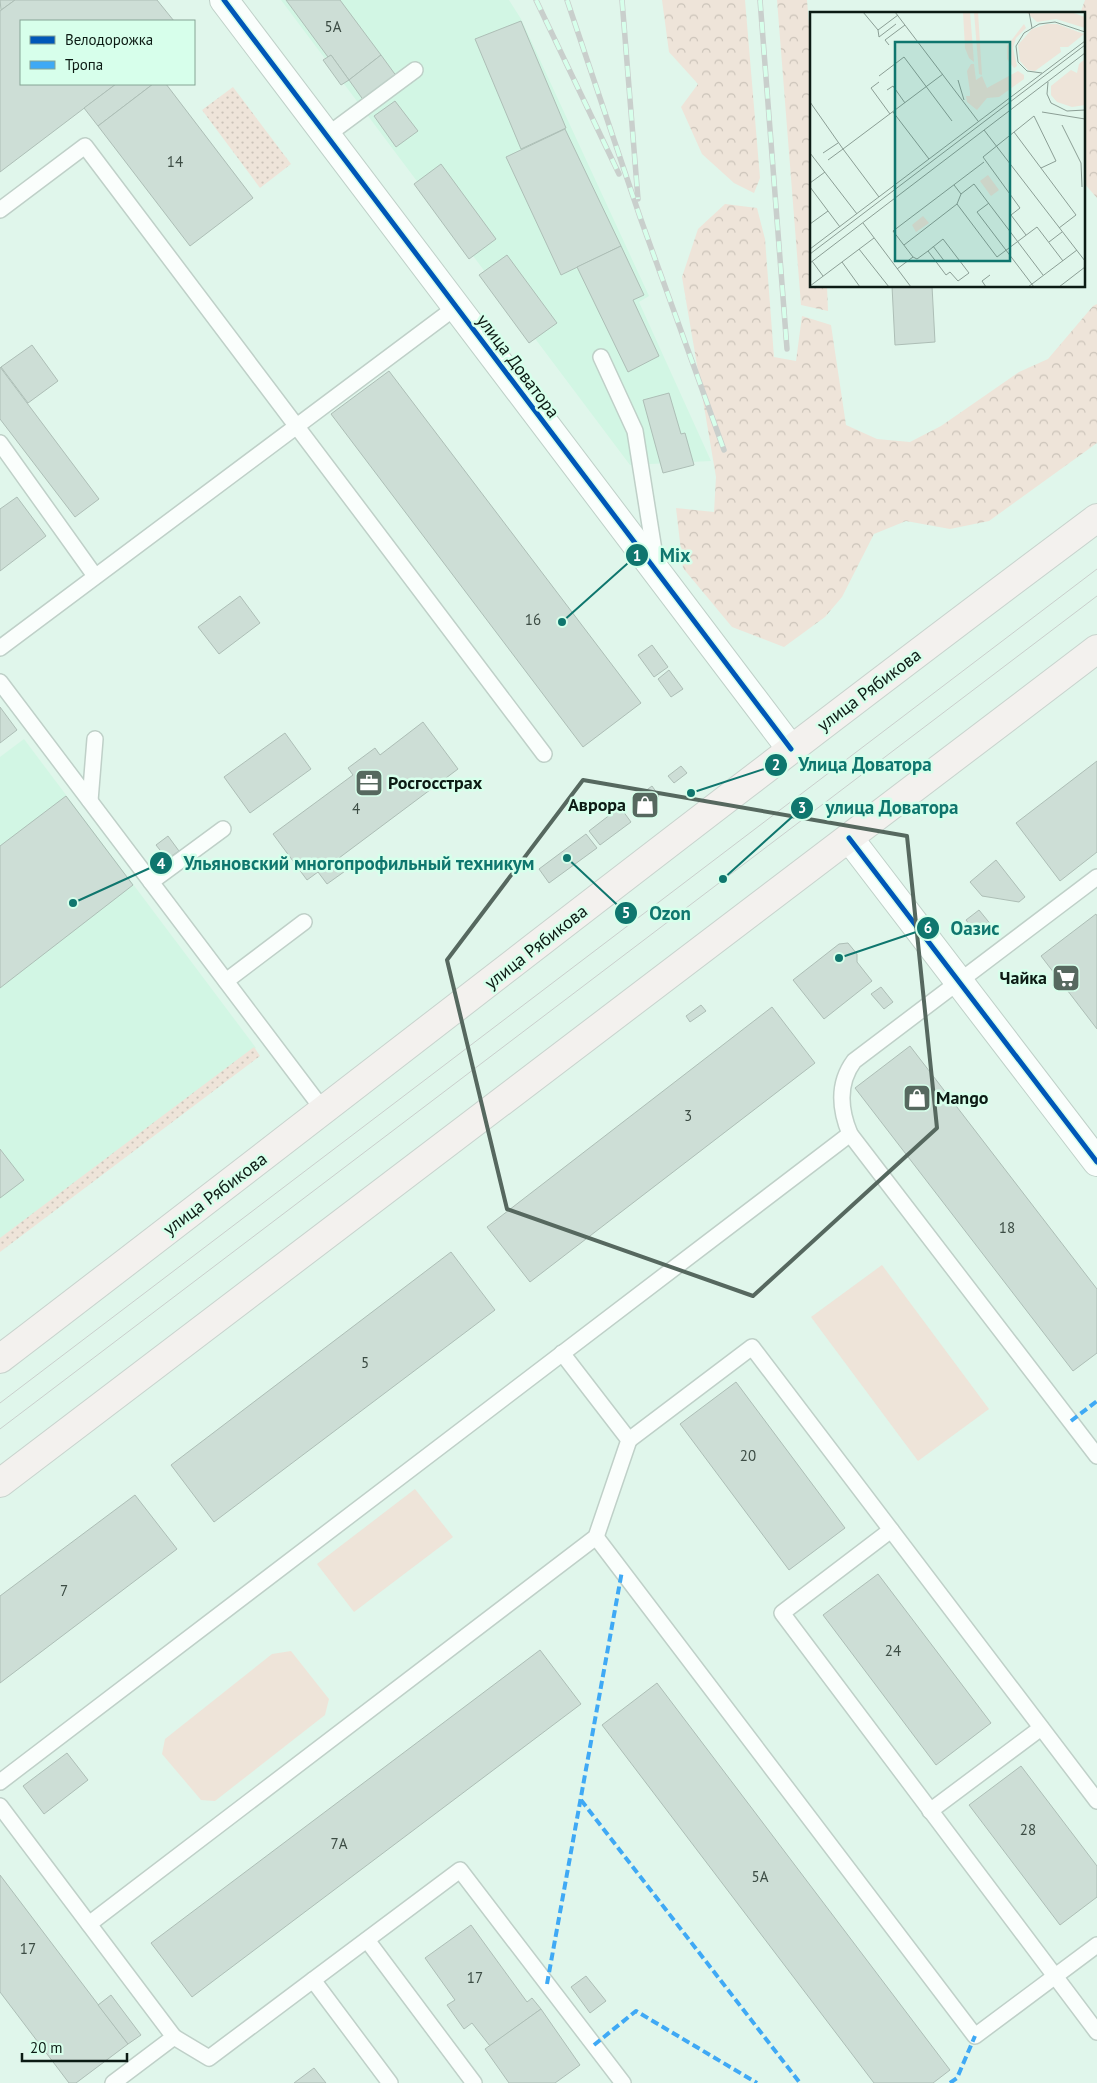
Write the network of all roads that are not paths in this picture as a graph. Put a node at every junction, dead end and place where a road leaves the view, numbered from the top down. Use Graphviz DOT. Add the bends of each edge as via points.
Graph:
graph roads {
  1 [pos="224,0"];
  2 [pos="416,70"];
  3 [pos="326,136"];
  4 [pos="0,210"];
  5 [pos="456,307"];
  6 [pos="601,357"];
  7 [pos="298,425"];
  8 [pos="0,443"];
  9 [pos="1097,518"];
  10 [pos="657,572"];
  11 [pos="95,576"];
  12 [pos="0,648"];
  13 [pos="1097,649"];
  14 [pos="0,682"];
  15 [pos="95,738"];
  16 [pos="791,749"];
  17 [pos="544,754"];
  18 [pos="90,801"];
  19 [pos="223,829"];
  20 [pos="849,838"];
  21 [pos="1097,877"];
  22 [pos="151,882"];
  23 [pos="304,922"];
  24 [pos="226,981"];
  25 [pos="958,982"];
  26 [pos="324,1111"];
  27 [pos="850,1134"];
  28 [pos="1097,1162"];
  29 [pos="562,1353"];
  30 [pos="0,1358"];
  31 [pos="629,1440"];
  32 [pos="1097,1456"];
  33 [pos="0,1483"];
  34 [pos="891,1530"];
  35 [pos="596,1537"];
  36 [pos="1041,1728"];
  37 [pos="0,1782"];
  38 [pos="1097,1801"];
  39 [pos="0,1806"];
  40 [pos="930,1811"];
  41 [pos="89,1924"];
  42 [pos="366,1940"];
  43 [pos="1097,1945"];
  44 [pos="1055,1976"];
  45 [pos="313,1980"];
  46 [pos="1097,2032"];
  47 [pos="174,2037"];
  48 [pos="113,2083"];
  49 [pos="390,2083"];
  50 [pos="474,2083"];
  51 [pos="623,2083"];
  1 -- 3 [label="street, улица Доватора"];
  2 -- 3 [label="lane"];
  3 -- 5 [label="street, улица Доватора"];
  4 -- 7 [label="lane" via="85,146"];
  5 -- 7 [label="lane"];
  5 -- 10 [label="street, улица Доватора"];
  6 -- 10 [label="lane" via="635,431"];
  7 -- 11 [label="lane"];
  7 -- 17 [label="lane"];
  8 -- 11 [label="lane"];
  9 -- 16 [label="main road, улица Рябикова"];
  10 -- 16 [label="street, улица Доватора"];
  11 -- 12 [label="lane"];
  13 -- 20 [label="main road"];
  14 -- 18 [label="lane"];
  15 -- 18 [label="lane"];
  16 -- 26 [label="main road, улица Рябикова"];
  18 -- 22 [label="lane"];
  19 -- 22 [label="lane"];
  20 -- 25 [label="street"];
  20 -- 33 [label="main road"];
  21 -- 25 [label="lane"];
  22 -- 24 [label="lane"];
  23 -- 24 [label="lane"];
  24 -- 26 [label="lane"];
  25 -- 27 [label="lane" via="854,1061 848,1069 841,1104"];
  25 -- 28 [label="street"];
  26 -- 30 [label="main road, улица Рябикова"];
  27 -- 29 [label="lane"];
  27 -- 32 [label="lane"];
  29 -- 31 [label="lane"];
  29 -- 37 [label="lane"];
  31 -- 34 [label="lane" via="752,1347"];
  31 -- 35 [label="lane"];
  34 -- 36 [label="lane"];
  34 -- 40 [label="lane" via="782,1613"];
  35 -- 41 [label="lane"];
  35 -- 44 [label="lane" via="975,2036"];
  36 -- 38 [label="lane"];
  36 -- 40 [label="lane"];
  39 -- 41 [label="lane"];
  40 -- 44 [label="lane"];
  41 -- 47 [label="lane"];
  42 -- 45 [label="lane"];
  42 -- 50 [label="lane"];
  42 -- 51 [label="lane" via="460,1870"];
  43 -- 44 [label="lane"];
  44 -- 46 [label="lane"];
  45 -- 47 [label="lane" via="209,2058"];
  45 -- 49 [label="lane"];
  47 -- 48 [label="lane"];
}
